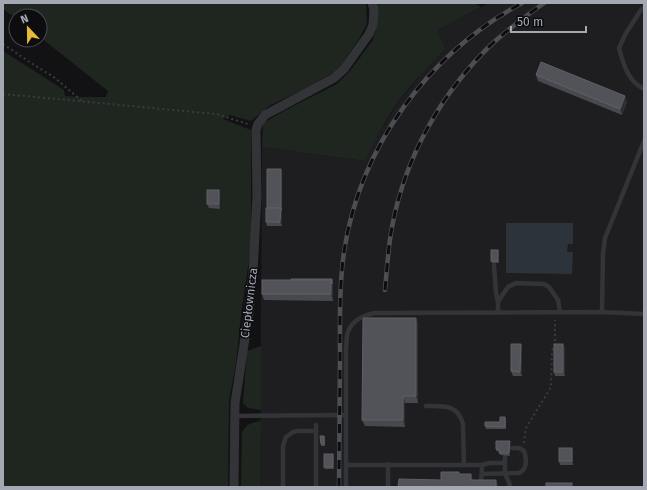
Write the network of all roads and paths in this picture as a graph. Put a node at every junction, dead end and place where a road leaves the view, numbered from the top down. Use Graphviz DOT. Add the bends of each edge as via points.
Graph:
graph roads {
  1 [pos="372,3"];
  2 [pos="644,7"];
  3 [pos="3,44"];
  4 [pos="644,88"];
  5 [pos="3,94"];
  6 [pos="83,102"];
  7 [pos="259,123"];
  8 [pos="644,140"];
  9 [pos="494,264"];
  10 [pos="498,302"];
  11 [pos="498,312"];
  12 [pos="557,312"];
  13 [pos="602,312"];
  14 [pos="644,314"];
  15 [pos="426,406"];
  16 [pos="346,415"];
  17 [pos="235,416"];
  18 [pos="316,425"];
  19 [pos="316,431"];
  20 [pos="512,448"];
  21 [pos="524,451"];
  22 [pos="505,457"];
  23 [pos="505,463"];
  24 [pos="388,464"];
  25 [pos="346,465"];
  26 [pos="464,465"];
  27 [pos="482,465"];
  28 [pos="482,474"];
  29 [pos="505,474"];
  30 [pos="481,486"];
  31 [pos="234,487"];
  32 [pos="283,487"];
  33 [pos="316,487"];
  34 [pos="346,487"];
  35 [pos="388,487"];
  36 [pos="510,487"];
  1 -- 7 [label="street" via="373,25 344,69 334,78 265,115"];
  2 -- 4 [label="lane" via="619,48 630,76 637,85"];
  3 -- 6 [label="path" via="55,78"];
  5 -- 6 [label="path"];
  6 -- 7 [label="path" via="216,114"];
  7 -- 17 [label="street, Ciepłownicza" via="256,140 257,196 253,272"];
  8 -- 13 [label="lane" via="605,238"];
  9 -- 10 [label="lane"];
  10 -- 11 [label="lane"];
  10 -- 12 [label="lane" via="508,287 516,283 544,284 549,287 559,303"];
  11 -- 12 [label="lane"];
  11 -- 16 [label="lane" via="374,313 362,316 347,332"];
  12 -- 13 [label="lane"];
  12 -- 21 [label="path" via="555,344 552,347 551,387 526,428"];
  13 -- 14 [label="lane"];
  15 -- 26 [label="lane" via="453,408 462,417"];
  16 -- 17 [label="lane"];
  16 -- 25 [label="lane"];
  17 -- 31 [label="street, Ciepłownicza"];
  18 -- 19 [label="lane"];
  19 -- 32 [label="lane" via="298,431 286,437 283,446"];
  19 -- 33 [label="lane"];
  20 -- 21 [label="lane"];
  21 -- 29 [label="lane" via="524,470 519,474"];
  22 -- 23 [label="lane"];
  23 -- 27 [label="lane"];
  23 -- 29 [label="lane"];
  24 -- 25 [label="lane"];
  24 -- 26 [label="lane"];
  24 -- 35 [label="lane"];
  25 -- 34 [label="lane"];
  26 -- 27 [label="lane"];
  27 -- 28 [label="lane"];
  28 -- 29 [label="lane"];
  28 -- 30 [label="lane"];
  29 -- 36 [label="lane"];
}
